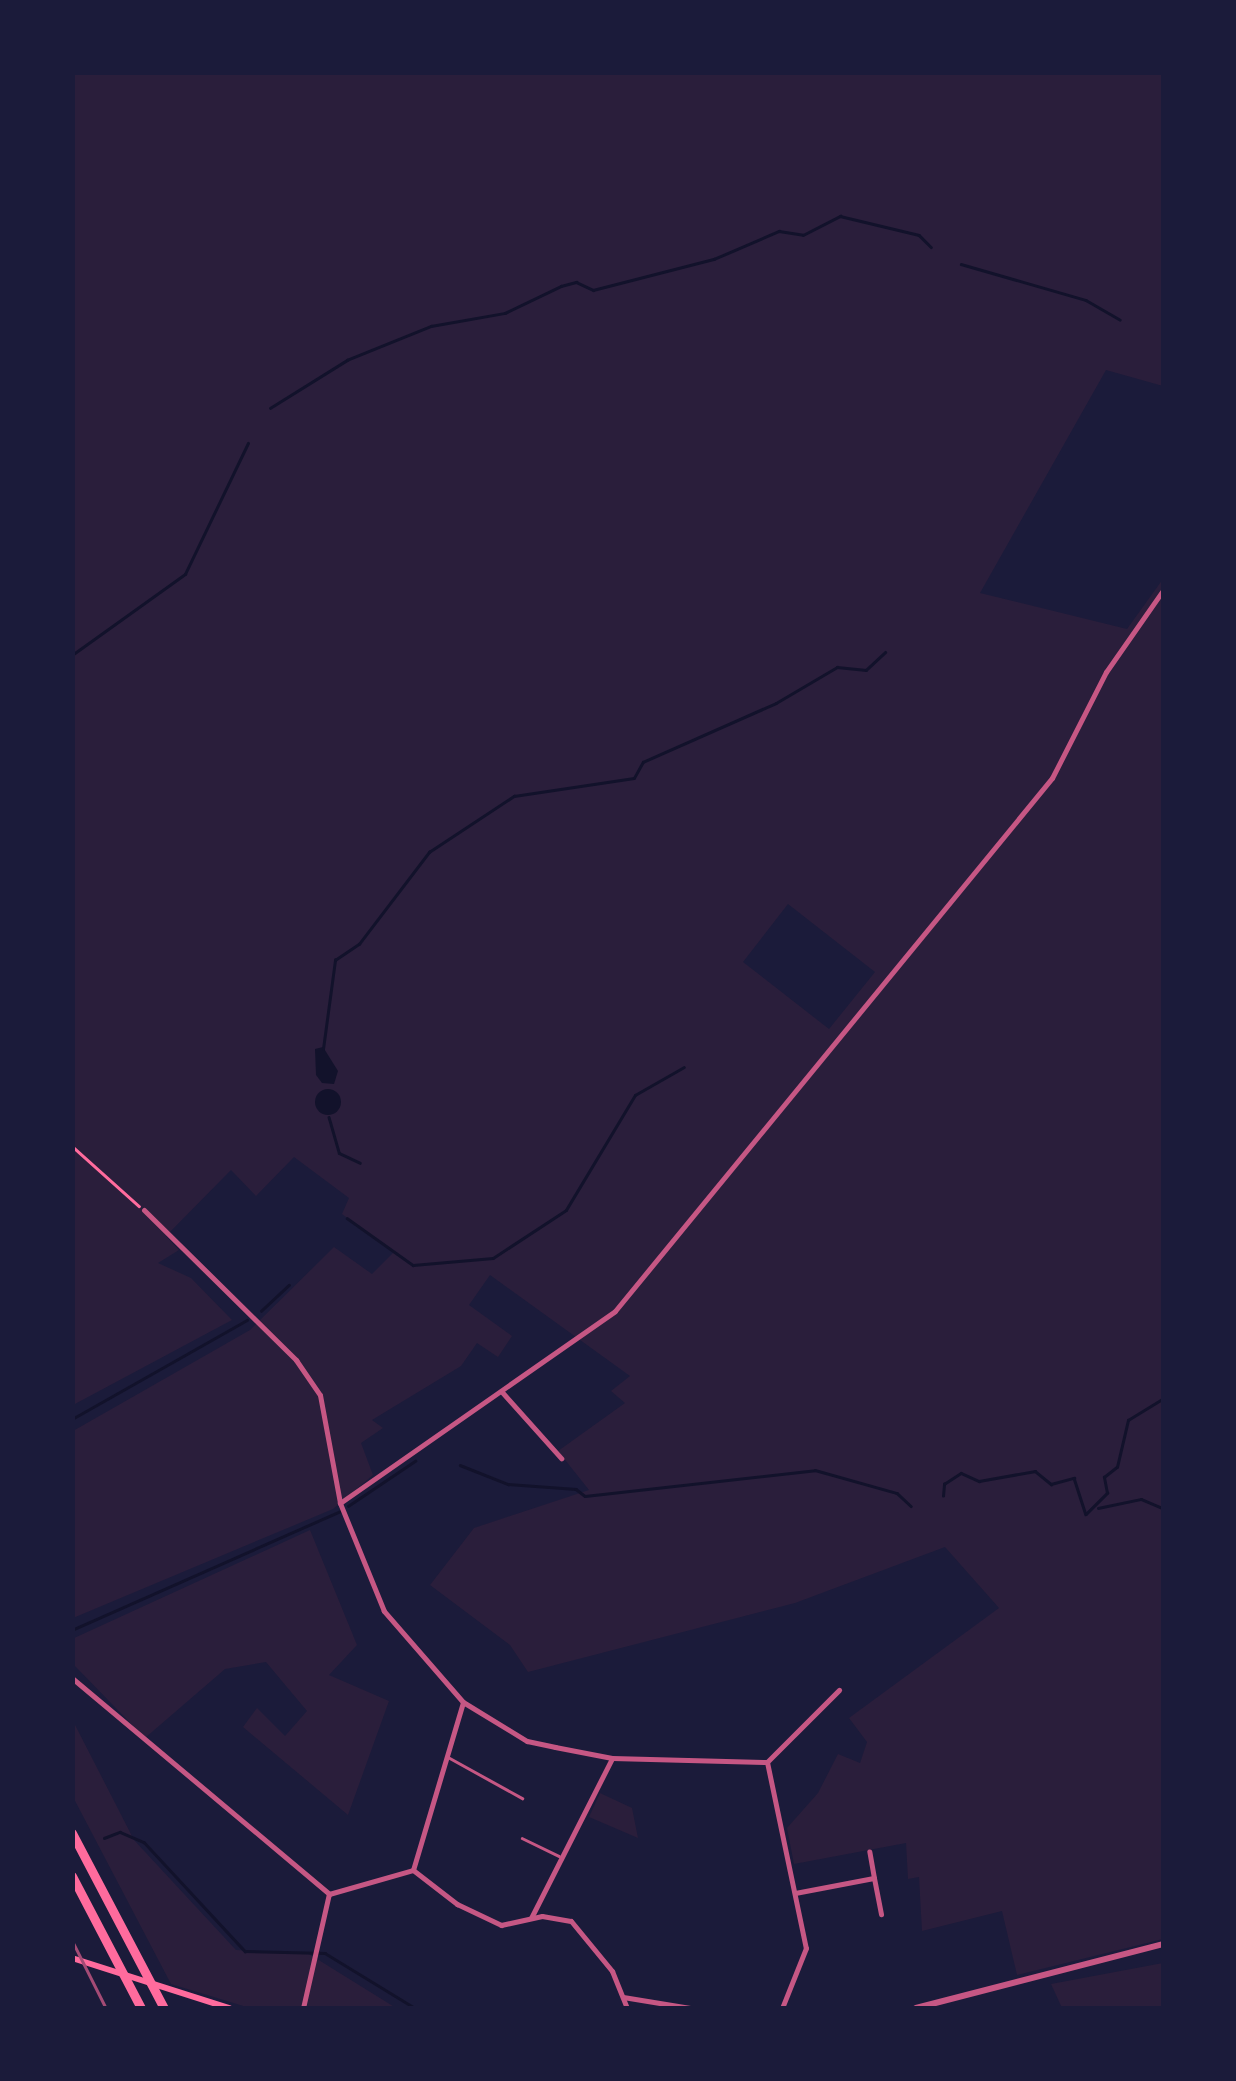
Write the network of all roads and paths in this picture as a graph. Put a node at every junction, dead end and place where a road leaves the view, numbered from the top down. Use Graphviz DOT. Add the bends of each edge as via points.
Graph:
graph roads {
  1 [pos="1164,589"];
  2 [pos="72,1146"];
  3 [pos="144,1210"];
  4 [pos="502,1392"];
  5 [pos="562,1458"];
  6 [pos="340,1503"];
  7 [pos="72,1678"];
  8 [pos="839,1690"];
  9 [pos="462,1702"];
  10 [pos="446,1757"];
  11 [pos="612,1758"];
  12 [pos="767,1762"];
  13 [pos="522,1798"];
  14 [pos="72,1833"];
  15 [pos="522,1838"];
  16 [pos="869,1851"];
  17 [pos="560,1857"];
  18 [pos="413,1870"];
  19 [pos="72,1876"];
  20 [pos="874,1878"];
  21 [pos="794,1893"];
  22 [pos="329,1894"];
  23 [pos="882,1914"];
  24 [pos="532,1918"];
  25 [pos="1164,1944"];
  26 [pos="72,1958"];
  27 [pos="622,1997"];
  28 [pos="140,2005"];
  29 [pos="164,2008"];
  30 [pos="229,2008"];
  31 [pos="303,2008"];
  32 [pos="626,2008"];
  33 [pos="690,2008"];
  34 [pos="782,2008"];
  35 [pos="916,2008"];
  1 -- 4 [label="street" via="1128,638 1052,778 747,1152 615,1311"];
  2 -- 3 [label="path"];
  3 -- 6 [label="street" via="296,1360 320,1394"];
  4 -- 5 [label="street"];
  4 -- 6 [label="street"];
  6 -- 9 [label="street" via="384,1610"];
  7 -- 22 [label="street"];
  8 -- 12 [label="street"];
  9 -- 10 [label="street"];
  9 -- 11 [label="street" via="527,1741"];
  10 -- 13 [label="lane"];
  10 -- 18 [label="street"];
  11 -- 12 [label="street"];
  11 -- 17 [label="street"];
  12 -- 21 [label="street"];
  14 -- 29 [label="highway"];
  15 -- 17 [label="lane"];
  16 -- 20 [label="street"];
  17 -- 24 [label="street"];
  18 -- 22 [label="street"];
  18 -- 24 [label="street" via="457,1904 502,1925"];
  19 -- 28 [label="highway"];
  20 -- 21 [label="street"];
  20 -- 23 [label="street"];
  21 -- 34 [label="street" via="806,1948"];
  22 -- 31 [label="street"];
  24 -- 27 [label="street" via="555,1916 586,1934"];
  25 -- 35 [label="street"];
  26 -- 30 [label="main road"];
  27 -- 32 [label="street"];
  27 -- 33 [label="street"];
}
